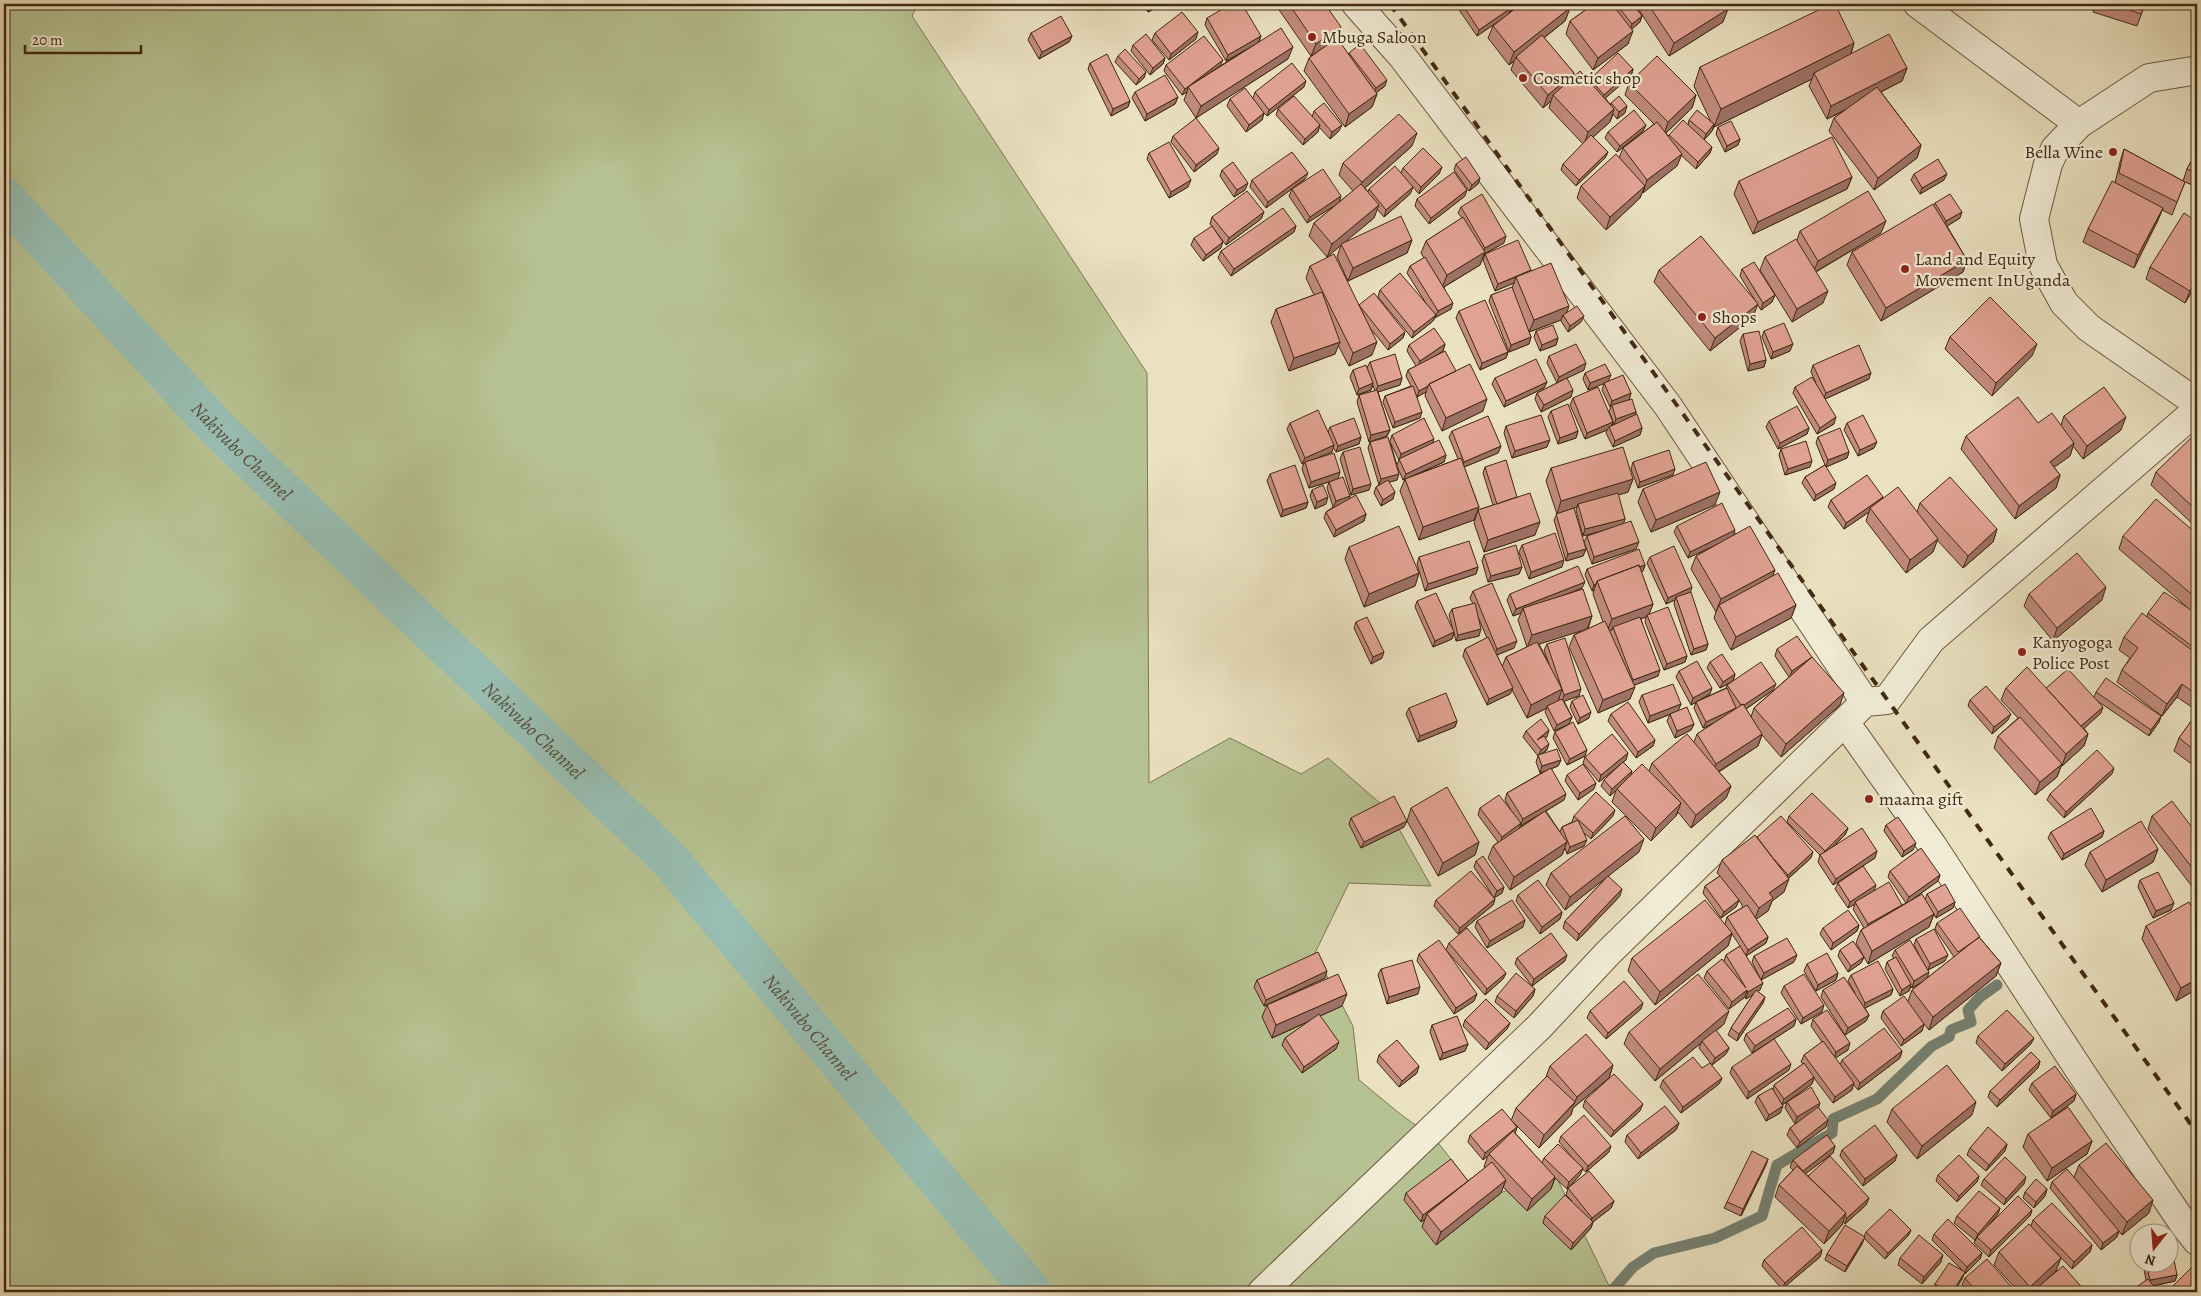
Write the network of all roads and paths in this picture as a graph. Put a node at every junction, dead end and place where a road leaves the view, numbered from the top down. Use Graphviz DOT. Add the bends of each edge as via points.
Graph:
graph roads {
  1 [pos="1356,4"];
  2 [pos="1918,4"];
  3 [pos="2197,72"];
  4 [pos="2079,124"];
  5 [pos="2197,403"];
  6 [pos="2197,410"];
  7 [pos="1865,702"];
  8 [pos="1845,722"];
  9 [pos="2197,1241"];
  10 [pos="1262,1292"];
  1 -- 7 [label="street" via="1402,56 1668,406"];
  2 -- 4 [label="street"];
  3 -- 4 [label="street" via="2150,78"];
  4 -- 5 [label="street" via="2055,149 2038,201 2034,219 2043,265 2064,303 2089,328"];
  6 -- 7 [label="street" via="1931,640 1887,700"];
  7 -- 8 [label="street"];
  8 -- 9 [label="street" via="1932,844 2086,1080"];
  8 -- 10 [label="street" via="1608,953 1538,1027"];
}
